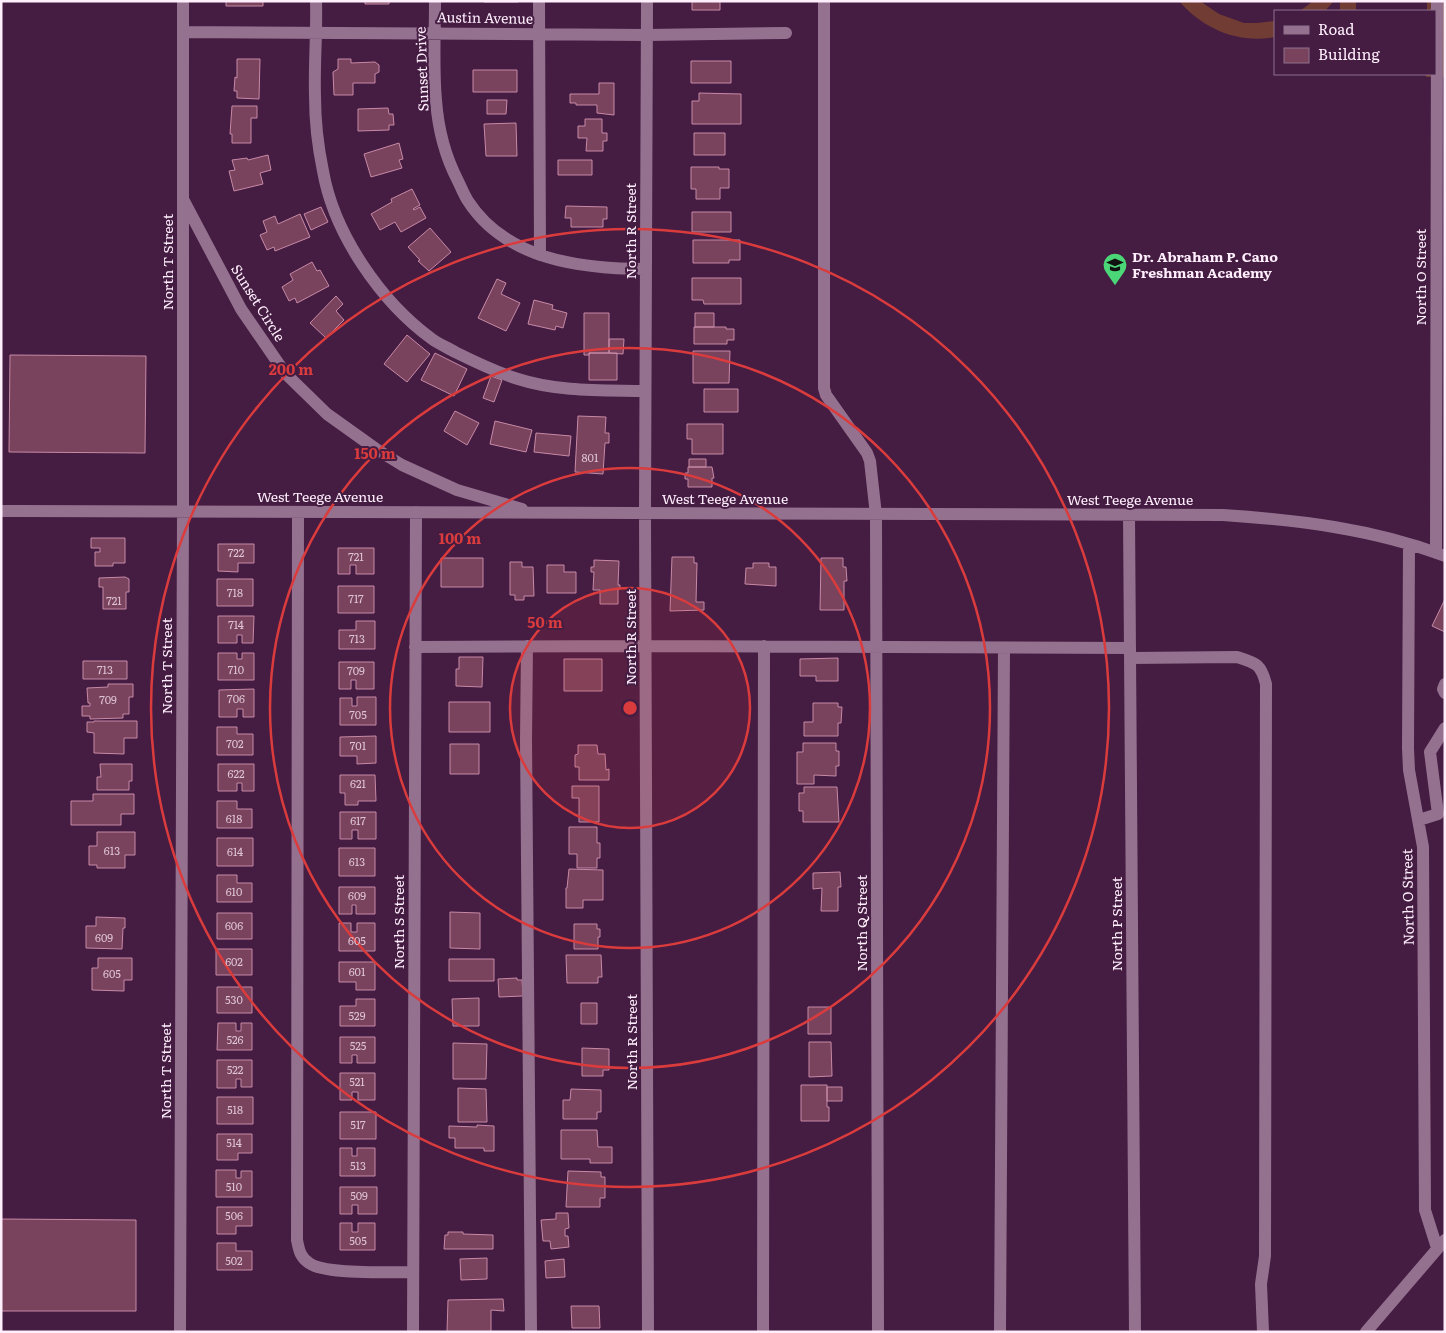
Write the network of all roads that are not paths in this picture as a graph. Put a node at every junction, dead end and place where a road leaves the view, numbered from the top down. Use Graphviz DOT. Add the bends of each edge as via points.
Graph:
graph roads {
  1 [pos="183,1"];
  2 [pos="316,1"];
  3 [pos="435,1"];
  4 [pos="539,1"];
  5 [pos="647,1"];
  6 [pos="824,1"];
  7 [pos="1437,1"];
  8 [pos="1441,30"];
  9 [pos="183,32"];
  10 [pos="317,33"];
  11 [pos="435,33"];
  12 [pos="786,33"];
  13 [pos="539,34"];
  14 [pos="647,35"];
  15 [pos="183,198"];
  16 [pos="540,255"];
  17 [pos="645,269"];
  18 [pos="645,391"];
  19 [pos="183,511"];
  20 [pos="1,512"];
  21 [pos="298,512"];
  22 [pos="416,512"];
  23 [pos="539,514"];
  24 [pos="645,514"];
  25 [pos="876,515"];
  26 [pos="1129,516"];
  27 [pos="1409,545"];
  28 [pos="1440,555"];
  29 [pos="527,646"];
  30 [pos="646,646"];
  31 [pos="764,646"];
  32 [pos="415,647"];
  33 [pos="877,647"];
  34 [pos="1004,648"];
  35 [pos="1130,653"];
  36 [pos="1445,684"];
  37 [pos="1445,692"];
  38 [pos="1445,728"];
  39 [pos="1419,820"];
  40 [pos="1441,1244"];
  41 [pos="413,1272"];
  42 [pos="180,1332"];
  43 [pos="413,1332"];
  44 [pos="531,1332"];
  45 [pos="648,1332"];
  46 [pos="763,1332"];
  47 [pos="878,1332"];
  48 [pos="1000,1332"];
  49 [pos="1135,1332"];
  50 [pos="1263,1332"];
  51 [pos="1366,1332"];
  1 -- 9 [label="street, North T Street"];
  2 -- 10 [label="street"];
  3 -- 11 [label="street, Sunset Drive"];
  4 -- 13 [label="street"];
  5 -- 14 [label="street, North R Street"];
  6 -- 25 [label="street, North Q Street" via="824,388 870,461"];
  7 -- 8 [label="street, North O Street"];
  8 -- 28 [label="street, North O Street"];
  9 -- 10 [label="street, Austin Avenue"];
  9 -- 15 [label="street, North T Street"];
  10 -- 11 [label="street, Austin Avenue"];
  10 -- 18 [label="street" via="314,95 317,129 333,210 372,279 399,312 433,340 518,379 565,388"];
  11 -- 13 [label="street, Austin Avenue"];
  11 -- 16 [label="street, Sunset Drive" via="436,101 449,163 469,202 483,218 514,243"];
  12 -- 14 [label="street, Austin Avenue"];
  13 -- 14 [label="street, Austin Avenue"];
  13 -- 16 [label="street"];
  14 -- 17 [label="street, North R Street"];
  15 -- 19 [label="street, North T Street"];
  15 -- 23 [label="street, Sunset Circle" via="241,310 285,373 328,414 402,465 457,490"];
  16 -- 17 [label="street, Sunset Drive" via="585,267"];
  17 -- 18 [label="street, North R Street"];
  18 -- 24 [label="street, North R Street"];
  19 -- 20 [label="street, West Teege Avenue"];
  19 -- 21 [label="street, West Teege Avenue"];
  19 -- 42 [label="street, North T Street"];
  21 -- 22 [label="street, West Teege Avenue"];
  21 -- 41 [label="street" via="297,1240 300,1254 320,1268"];
  22 -- 23 [label="street, West Teege Avenue"];
  22 -- 32 [label="street, North S Street"];
  23 -- 24 [label="street, West Teege Avenue"];
  24 -- 25 [label="street, West Teege Avenue"];
  24 -- 30 [label="street, North R Street"];
  25 -- 26 [label="street, West Teege Avenue"];
  25 -- 33 [label="street, North Q Street"];
  26 -- 27 [label="street, West Teege Avenue" via="1222,515 1284,519 1343,528"];
  26 -- 35 [label="street, North P Street"];
  27 -- 28 [label="street, West Teege Avenue"];
  27 -- 39 [label="street, North O Street" via="1408,748"];
  29 -- 30 [label="street"];
  29 -- 32 [label="street"];
  29 -- 44 [label="street"];
  30 -- 31 [label="street"];
  30 -- 45 [label="street, North R Street"];
  31 -- 33 [label="street"];
  31 -- 46 [label="street"];
  32 -- 41 [label="street, North S Street"];
  33 -- 34 [label="street"];
  33 -- 47 [label="street, North Q Street"];
  34 -- 35 [label="street"];
  34 -- 48 [label="street"];
  35 -- 49 [label="street, North P Street"];
  35 -- 50 [label="street" via="1237,657 1252,662 1263,671 1266,684"];
  36 -- 37 [label="street"];
  38 -- 39 [label="street" via="1430,752 1438,814"];
  39 -- 40 [label="street, North O Street" via="1423,847 1425,1210"];
  40 -- 51 [label="street"];
  41 -- 43 [label="street, North S Street"];
}
